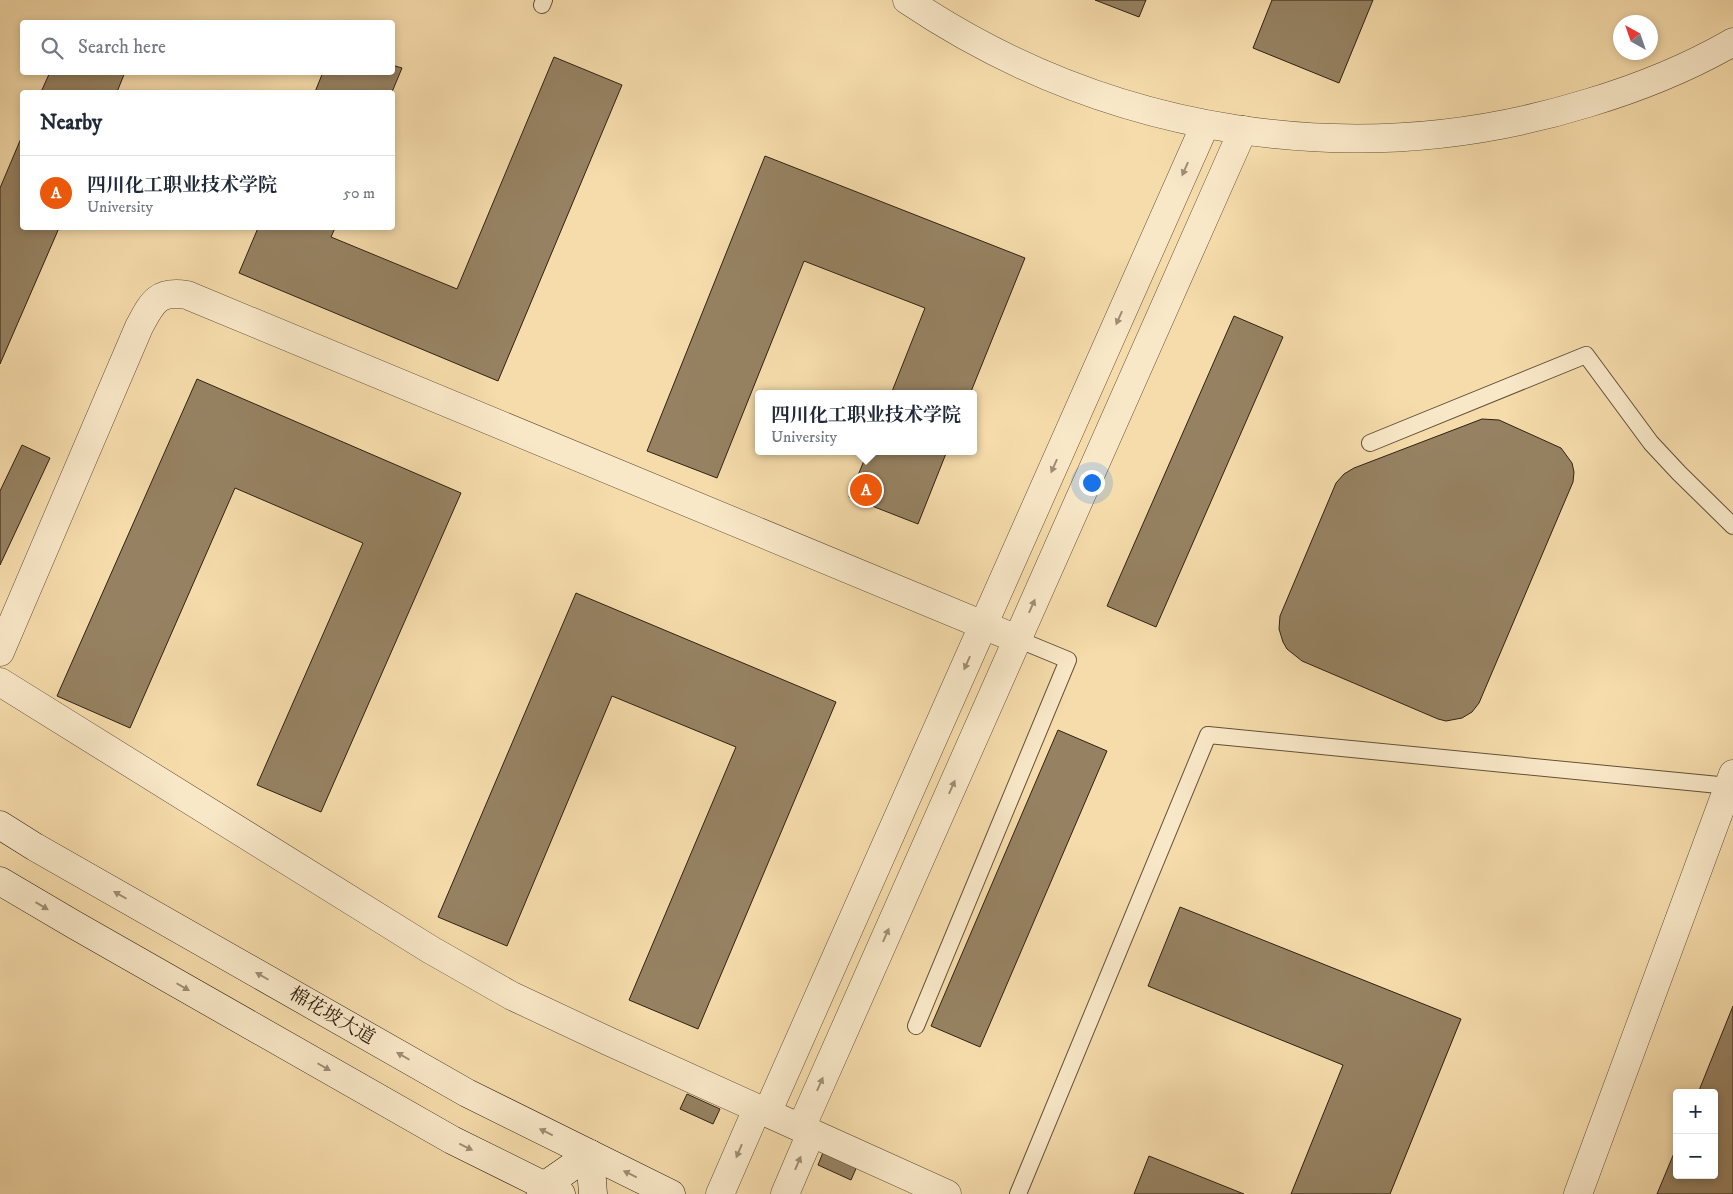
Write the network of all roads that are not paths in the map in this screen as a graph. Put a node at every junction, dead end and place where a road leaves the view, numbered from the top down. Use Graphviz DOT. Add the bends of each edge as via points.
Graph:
graph roads {
  1 [pos="907,0"];
  2 [pos="1733,42"];
  3 [pos="1205,125"];
  4 [pos="1243,130"];
  5 [pos="1370,443"];
  6 [pos="1733,526"];
  7 [pos="983,625"];
  8 [pos="1018,640"];
  9 [pos="0,652"];
  10 [pos="0,682"];
  11 [pos="1731,780"];
  12 [pos="0,825"];
  13 [pos="0,881"];
  14 [pos="916,1026"];
  15 [pos="762,1111"];
  16 [pos="806,1131"];
  17 [pos="590,1154"];
  18 [pos="549,1191"];
  19 [pos="593,1194"];
  20 [pos="671,1194"];
  21 [pos="720,1194"];
  22 [pos="785,1194"];
  23 [pos="947,1194"];
  24 [pos="1018,1194"];
  25 [pos="1578,1194"];
  1 -- 3 [label="street" via="988,50 1042,74 1096,96"];
  2 -- 4 [label="street" via="1615,95 1501,125 1385,138 1326,138"];
  3 -- 4 [label="street"];
  3 -- 7 [label="street, one-way"];
  8 -- 4 [label="street, one-way"];
  5 -- 6 [label="lane" via="1586,355 1651,443"];
  7 -- 8 [label="street"];
  7 -- 9 [label="street" via="187,294 175,293 164,294 155,300 139,327"];
  7 -- 15 [label="street, one-way"];
  8 -- 14 [label="lane" via="1068,660"];
  16 -- 8 [label="street, one-way"];
  10 -- 15 [label="street" via="512,996"];
  11 -- 24 [label="lane" via="1208,735"];
  11 -- 25 [label="street"];
  17 -- 12 [label="street, 棉花坡大道, one-way" via="468,1093"];
  13 -- 18 [label="street, one-way" via="452,1140"];
  15 -- 16 [label="street"];
  15 -- 21 [label="street, one-way"];
  22 -- 16 [label="street, one-way"];
  16 -- 23 [label="street"];
  17 -- 18 [label="street"];
  17 -- 19 [label="street"];
  20 -- 17 [label="street, 棉花坡大道, one-way"];
}
